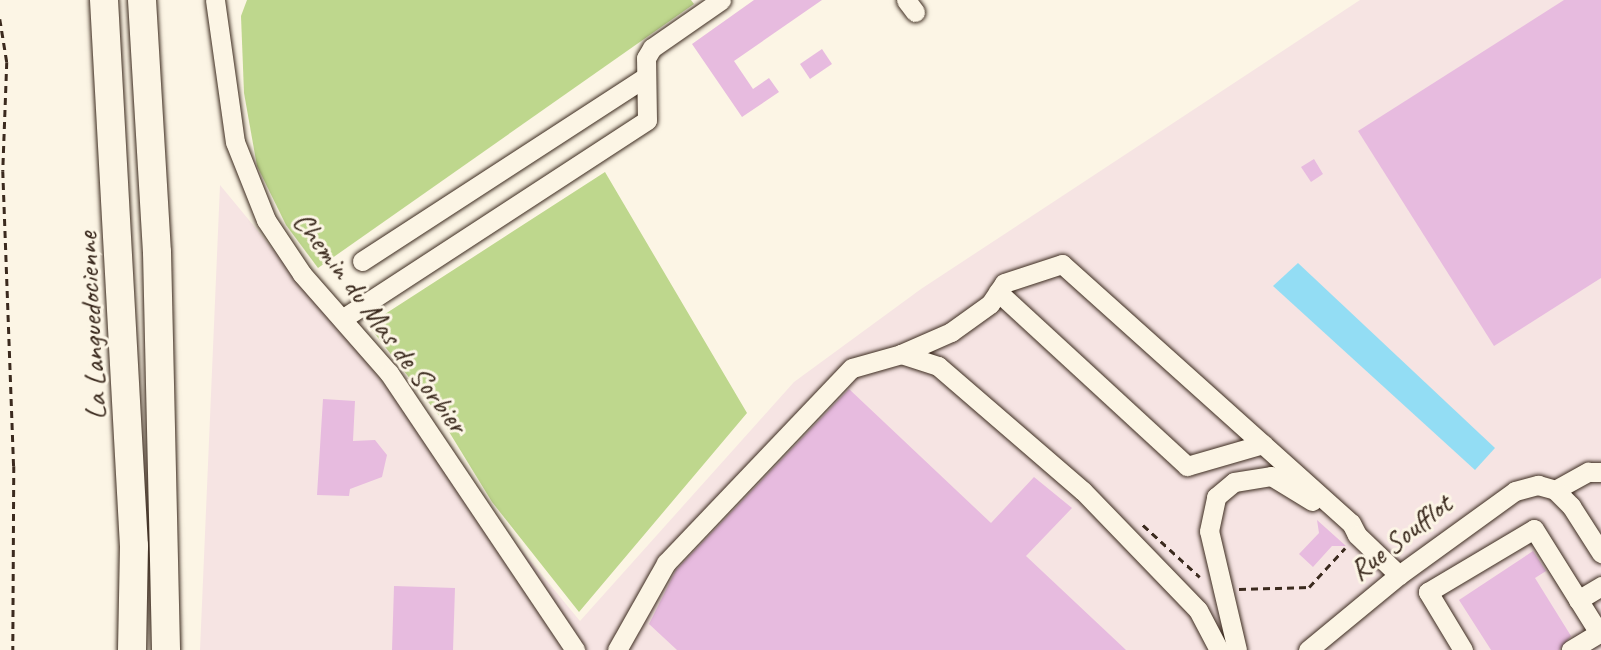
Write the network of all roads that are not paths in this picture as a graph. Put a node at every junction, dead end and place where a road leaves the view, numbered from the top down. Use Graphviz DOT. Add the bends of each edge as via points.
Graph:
graph roads {
  1 [pos="104,0"];
  2 [pos="142,0"];
  3 [pos="215,0"];
  4 [pos="721,0"];
  5 [pos="645,77"];
  6 [pos="362,261"];
  7 [pos="998,292"];
  8 [pos="342,319"];
  9 [pos="901,354"];
  10 [pos="1263,444"];
  11 [pos="1601,472"];
  12 [pos="1546,488"];
  13 [pos="1595,528"];
  14 [pos="1357,535"];
  15 [pos="1601,553"];
  16 [pos="1399,575"];
  17 [pos="1601,586"];
  18 [pos="1578,600"];
  19 [pos="616,648"];
  20 [pos="132,650"];
  21 [pos="166,650"];
  22 [pos="575,650"];
  23 [pos="1219,650"];
  24 [pos="1237,650"];
  25 [pos="1308,650"];
  26 [pos="1463,650"];
  27 [pos="1571,650"];
  1 -- 20 [label="highway, La Languedocienne" via="134,533"];
  2 -- 21 [label="highway" via="158,266"];
  3 -- 8 [label="street, Chemin du Mas de Sorbier" via="225,87 243,172 283,248"];
  4 -- 5 [label="street" via="652,48"];
  5 -- 6 [label="street"];
  5 -- 8 [label="street" via="650,103 647,120"];
  7 -- 9 [label="street" via="990,304 951,332"];
  7 -- 10 [label="street" via="1187,466"];
  7 -- 10 [label="street" via="1004,283 1062,264"];
  8 -- 22 [label="street, Chemin du Mas de Sorbier" via="389,373"];
  9 -- 19 [label="street" via="852,368 666,563"];
  9 -- 23 [label="street" via="938,366 1083,491 1198,610"];
  10 -- 14 [label="street" via="1351,523"];
  11 -- 12 [label="street, Rue Soufflot" via="1588,472"];
  12 -- 13 [label="street"];
  12 -- 16 [label="street, Rue Soufflot" via="1490,506"];
  13 -- 15 [label="street"];
  14 -- 16 [label="street"];
  14 -- 24 [label="street" via="1271,476 1234,482 1216,497 1209,531"];
  16 -- 25 [label="street, Rue Soufflot"];
  17 -- 18 [label="street"];
  18 -- 26 [label="street" via="1534,528 1428,592"];
  18 -- 27 [label="street" via="1599,633"];
}
